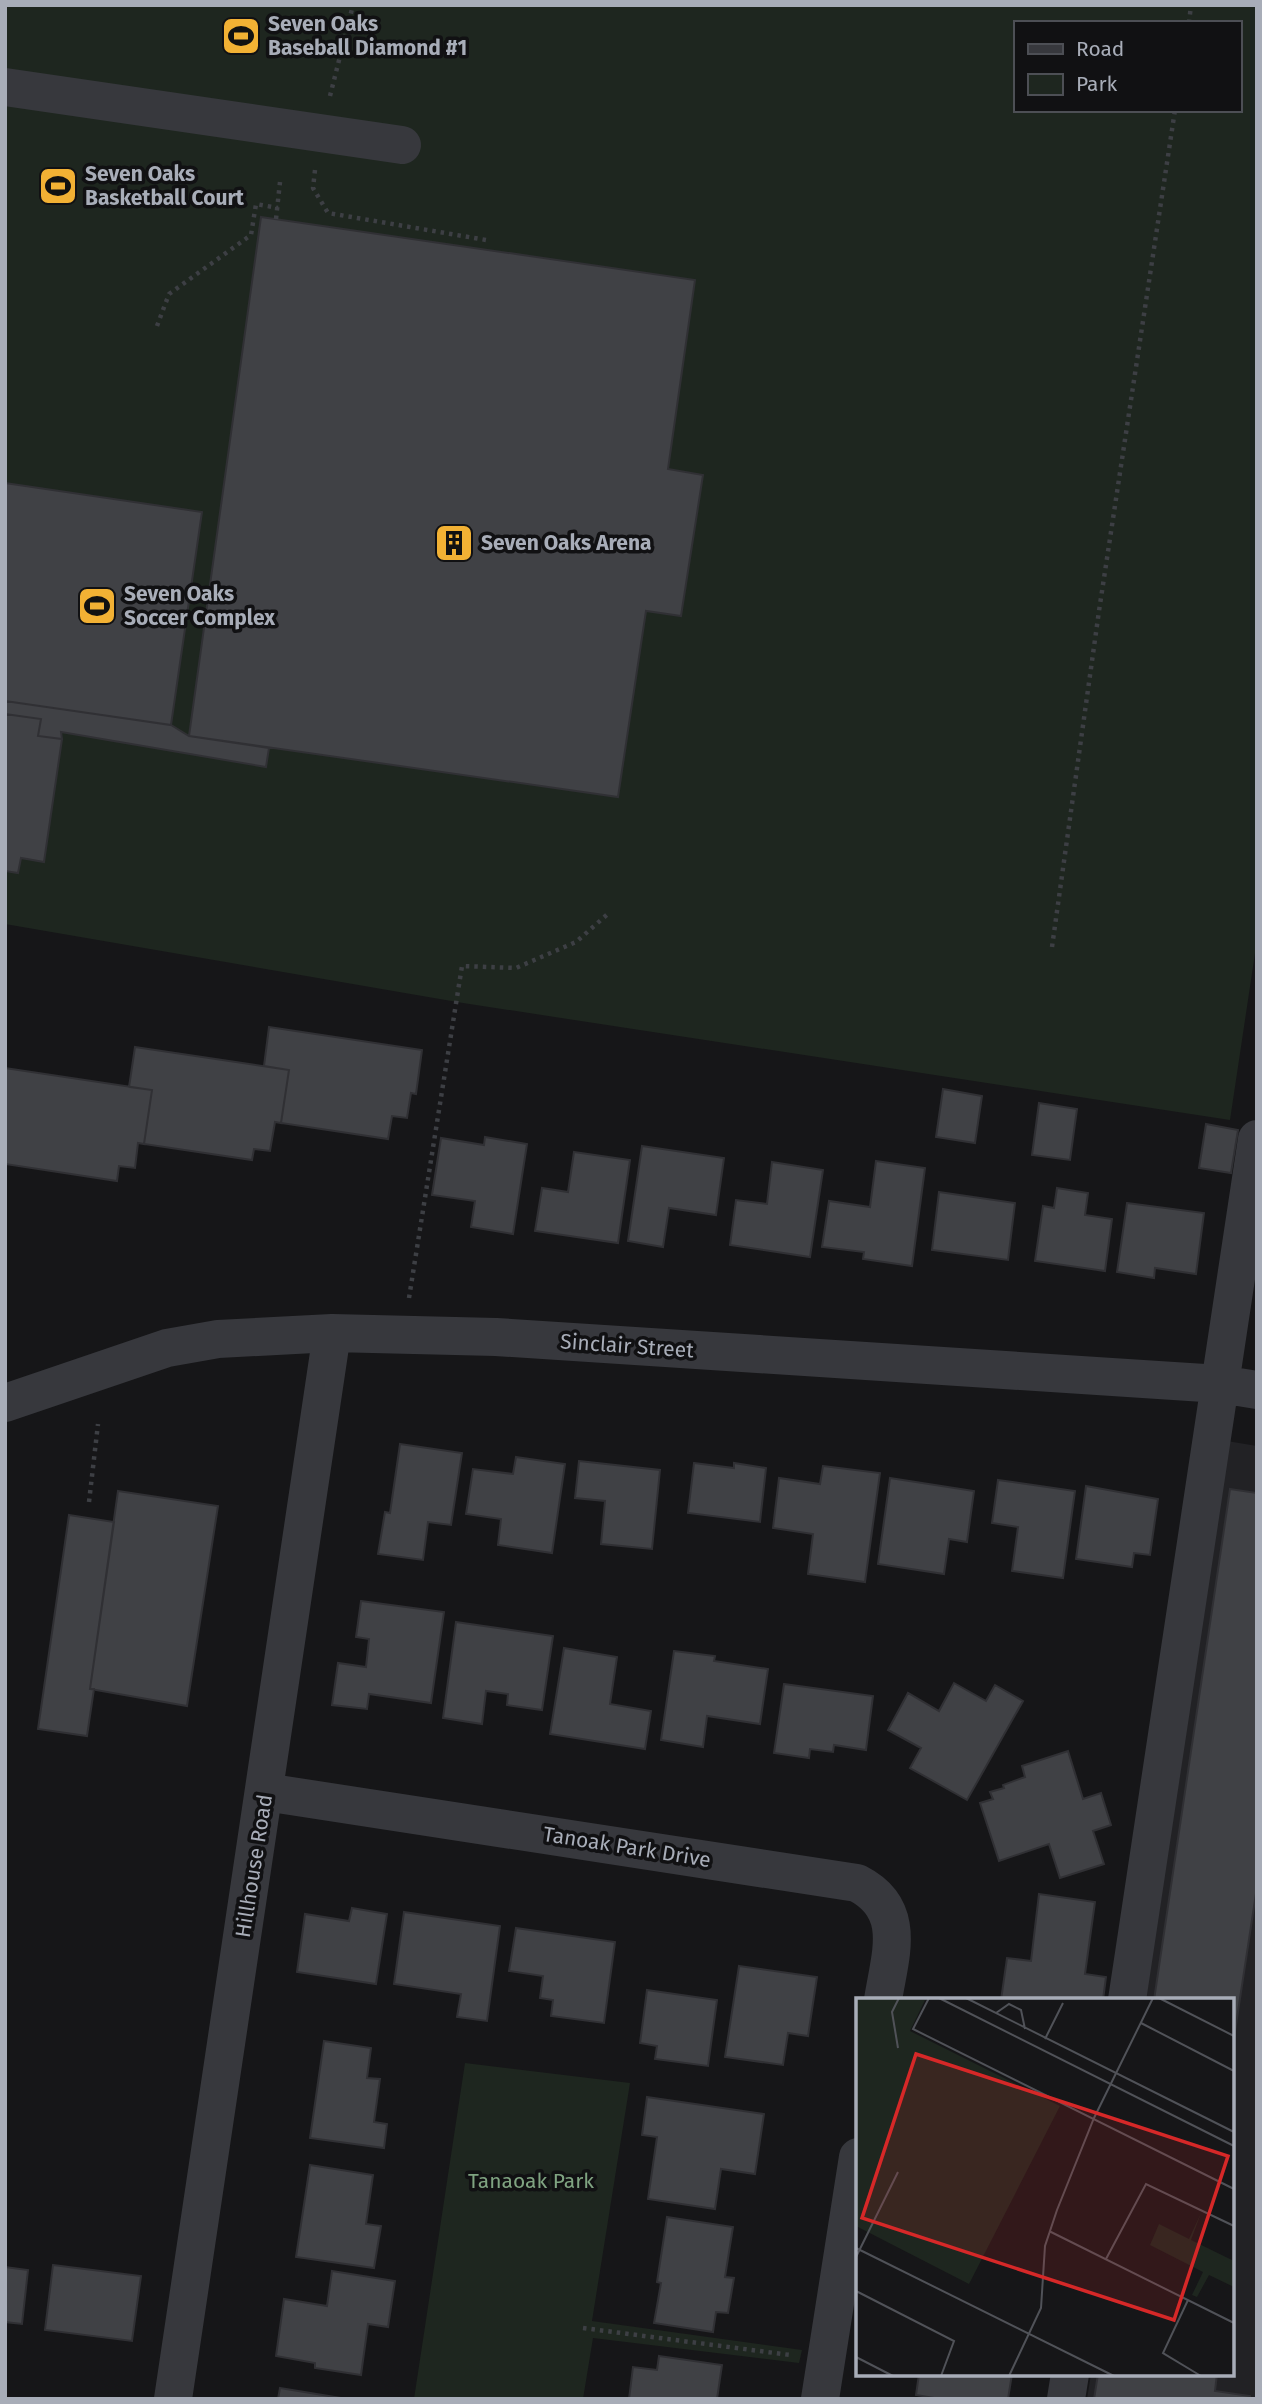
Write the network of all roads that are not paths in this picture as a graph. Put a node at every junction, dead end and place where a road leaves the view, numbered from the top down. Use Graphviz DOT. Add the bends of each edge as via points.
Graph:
graph roads {
  1 [pos="5,87"];
  2 [pos="402,145"];
  3 [pos="1257,1139"];
  4 [pos="332,1333"];
  5 [pos="1238,1387"];
  6 [pos="5,1403"];
  7 [pos="265,1792"];
  8 [pos="883,1998"];
  9 [pos="1127,1998"];
  10 [pos="856,2170"];
  11 [pos="1070,2376"];
  12 [pos="173,2399"];
  13 [pos="820,2399"];
  14 [pos="1066,2399"];
  1 -- 2 [label="street"];
  3 -- 5 [label="street"];
  4 -- 5 [label="street, Sinclair Street" via="403,1333"];
  4 -- 6 [label="street, Sinclair Street" via="218,1339 167,1348"];
  4 -- 7 [label="street, Hillhouse Road"];
  5 -- 9 [label="street"];
  7 -- 8 [label="street, Tanoak Park Drive" via="858,1883 880,1898 891,1924"];
  7 -- 12 [label="street, Hillhouse Road"];
  10 -- 13 [label="street"];
  11 -- 14 [label="street"];
}
